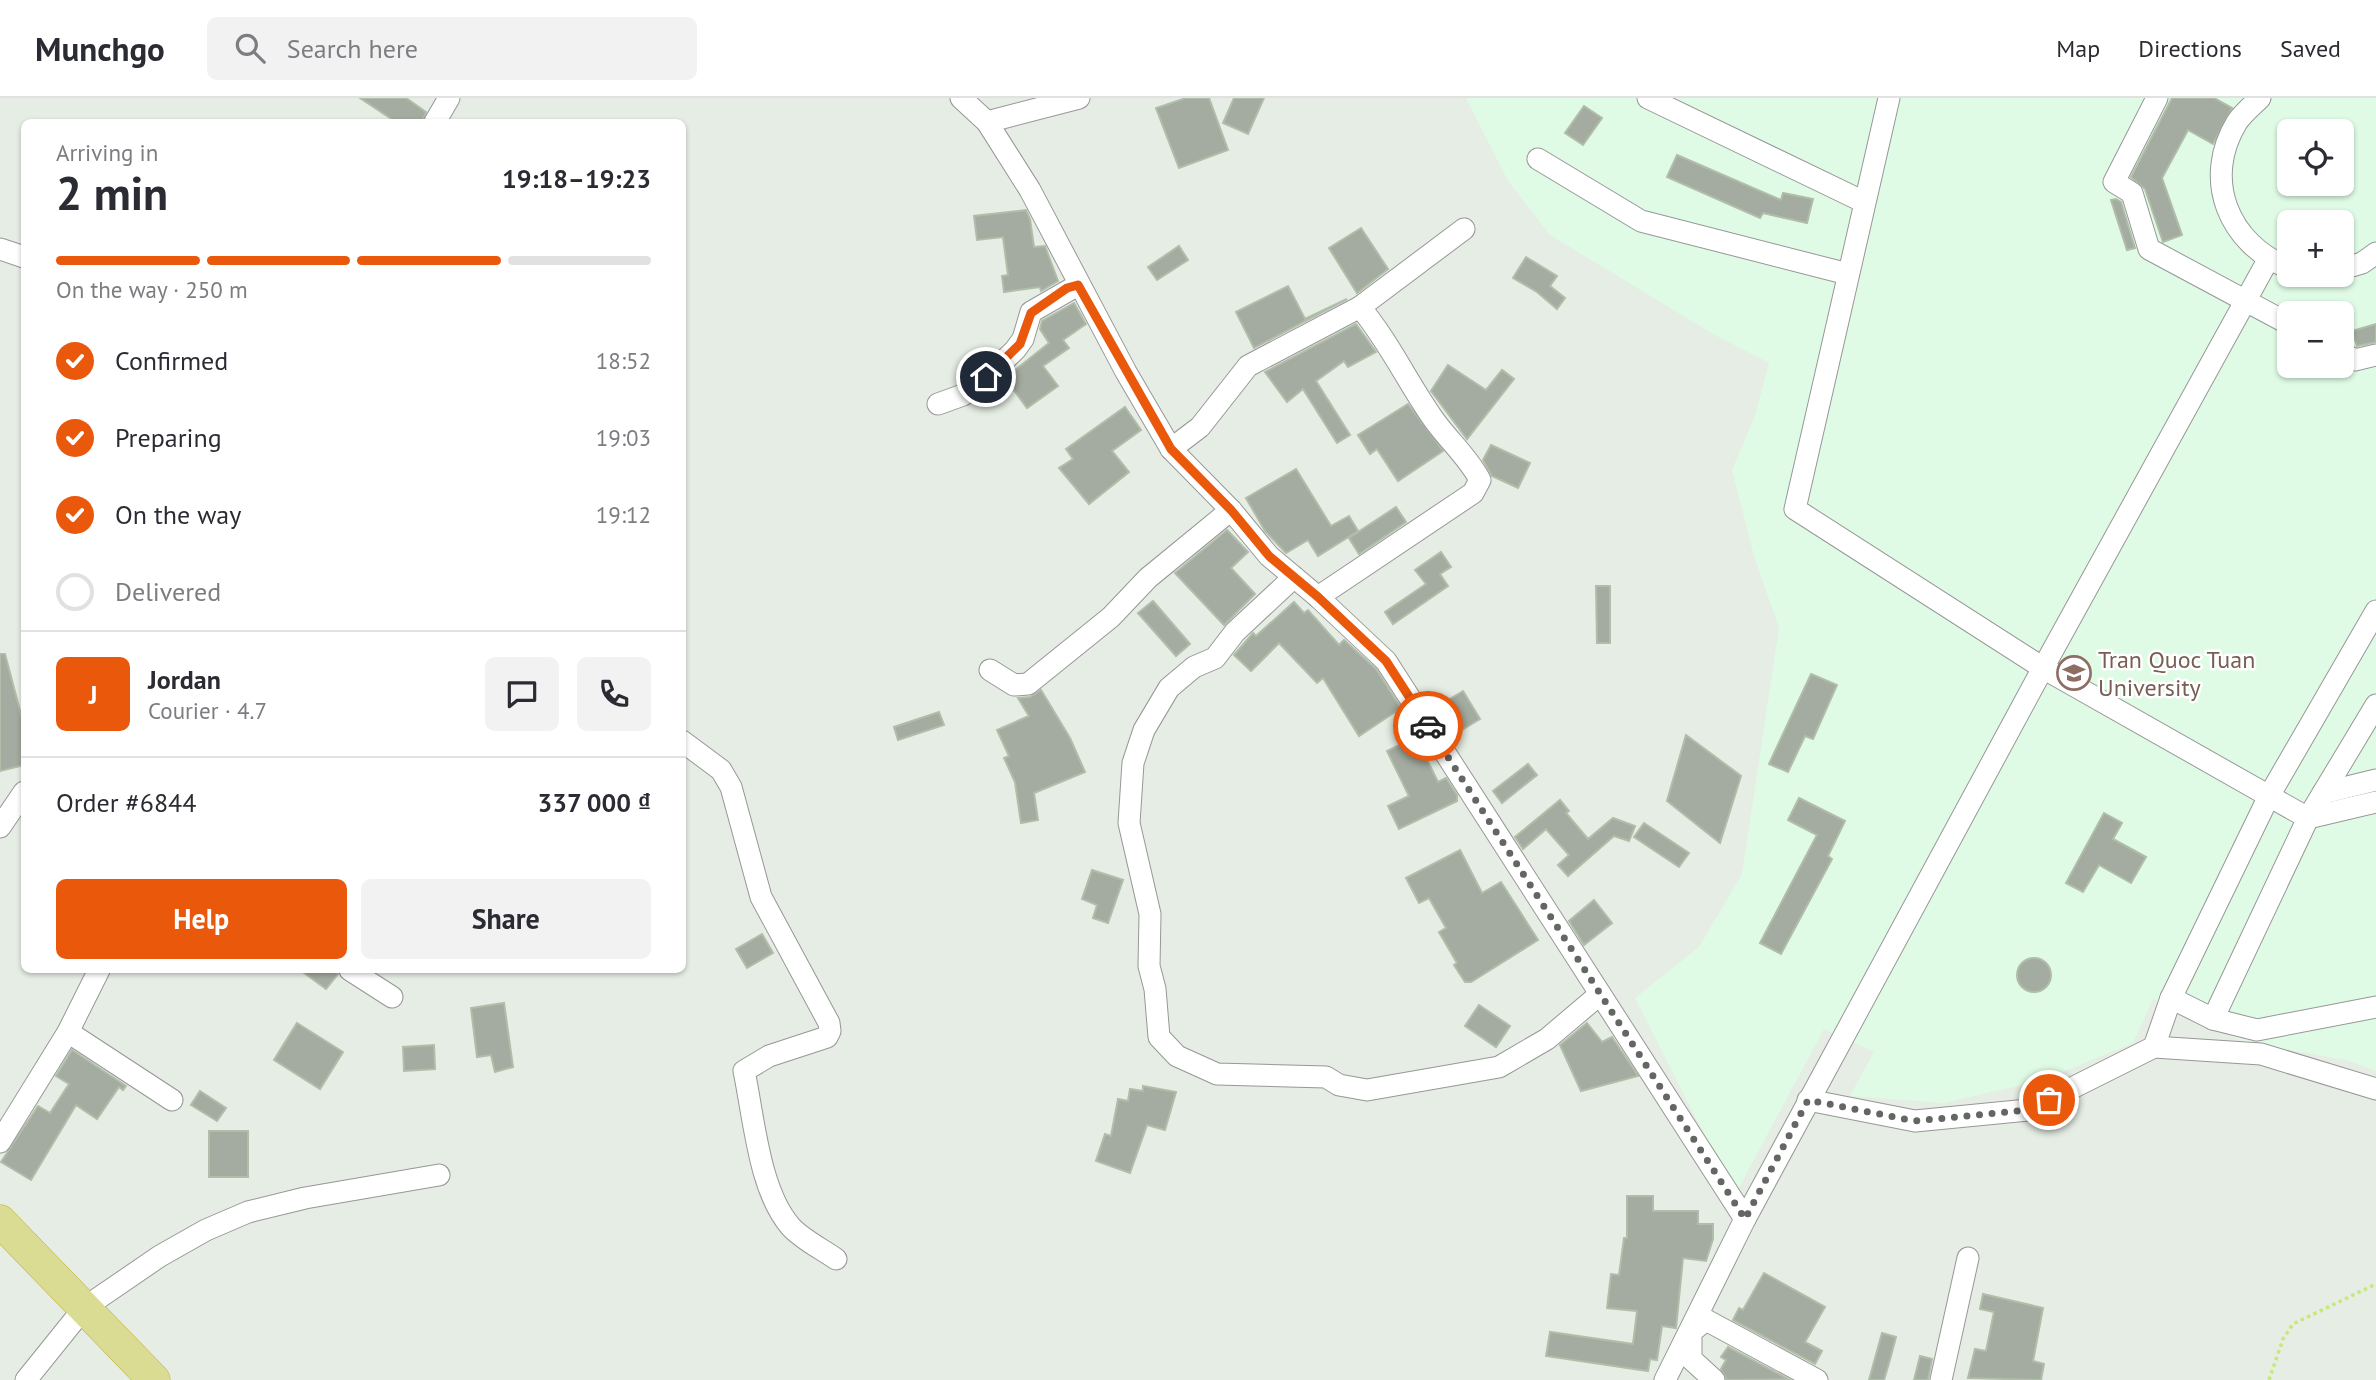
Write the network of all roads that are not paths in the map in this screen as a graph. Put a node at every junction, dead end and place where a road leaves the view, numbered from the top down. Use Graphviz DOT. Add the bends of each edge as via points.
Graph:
graph roads {
  1 [pos="449,98"];
  2 [pos="961,98"];
  3 [pos="1079,98"];
  4 [pos="1648,98"];
  5 [pos="1889,98"];
  6 [pos="2157,98"];
  7 [pos="2260,98"];
  8 [pos="437,119"];
  9 [pos="987,122"];
  10 [pos="1538,159"];
  11 [pos="1864,202"];
  12 [pos="1464,229"];
  13 [pos="0,249"];
  14 [pos="2376,253"];
  15 [pos="21,256"];
  16 [pos="2268,260"];
  17 [pos="2277,263"];
  18 [pos="2354,266"];
  19 [pos="1848,274"];
  20 [pos="1078,285"];
  21 [pos="2246,300"];
  22 [pos="1360,307"];
  23 [pos="2277,317"];
  24 [pos="2376,355"];
  25 [pos="2354,359"];
  26 [pos="938,404"];
  27 [pos="1171,449"];
  28 [pos="1231,510"];
  29 [pos="1294,577"];
  30 [pos="1318,597"];
  31 [pos="2376,611"];
  32 [pos="2043,668"];
  33 [pos="990,670"];
  34 [pos="2376,705"];
  35 [pos="686,744"];
  36 [pos="2376,780"];
  37 [pos="2323,793"];
  38 [pos="21,796"];
  39 [pos="2269,796"];
  40 [pos="2376,802"];
  41 [pos="2308,818"];
  42 [pos="0,827"];
  43 [pos="98,973"];
  44 [pos="355,973"];
  45 [pos="1599,995"];
  46 [pos="392,997"];
  47 [pos="2171,998"];
  48 [pos="2376,1007"];
  49 [pos="2213,1020"];
  50 [pos="68,1032"];
  51 [pos="2154,1047"];
  52 [pos="2376,1089"];
  53 [pos="172,1100"];
  54 [pos="1808,1100"];
  55 [pos="0,1142"];
  56 [pos="439,1175"];
  57 [pos="1745,1219"];
  58 [pos="0,1221"];
  59 [pos="1968,1258"];
  60 [pos="836,1259"];
  61 [pos="84,1308"];
  62 [pos="1691,1332"];
  63 [pos="26,1380"];
  64 [pos="153,1380"];
  65 [pos="1665,1380"];
  66 [pos="1714,1380"];
  67 [pos="1817,1380"];
  68 [pos="1941,1380"];
  1 -- 8 [label="street"];
  2 -- 9 [label="street"];
  3 -- 9 [label="street"];
  4 -- 11 [label="street"];
  5 -- 11 [label="street"];
  6 -- 21 [label="street" via="2114,182 2132,192 2149,249"];
  7 -- 16 [label="street" via="2238,120 2225,148 2221,180 2227,212 2244,239"];
  9 -- 20 [label="street" via="1030,190"];
  10 -- 19 [label="street" via="1641,222"];
  11 -- 19 [label="street"];
  12 -- 22 [label="street"];
  13 -- 15 [label="street"];
  14 -- 18 [label="street"];
  16 -- 17 [label="street"];
  16 -- 21 [label="street"];
  19 -- 32 [label="street" via="1795,509"];
  20 -- 26 [label="street" via="1031,313 1020,344 976,386"];
  20 -- 27 [label="street"];
  21 -- 23 [label="street"];
  21 -- 32 [label="street"];
  22 -- 27 [label="street" via="1248,366 1200,427"];
  22 -- 30 [label="street" via="1382,333 1434,420 1480,480 1473,493"];
  24 -- 25 [label="street"];
  27 -- 28 [label="street"];
  28 -- 29 [label="street" via="1269,556"];
  28 -- 33 [label="street" via="1028,684 1017,686"];
  29 -- 30 [label="street"];
  29 -- 45 [label="street" via="1230,637 1215,659 1194,667 1169,688 1144,730 1133,763 1129,823 1150,914 1149,966 1159,1037 1177,1056 1217,1074 1326,1077 1339,1085 1367,1090 1499,1067 1547,1039"];
  30 -- 45 [label="street" via="1386,661"];
  31 -- 39 [label="street"];
  32 -- 39 [label="street"];
  32 -- 54 [label="street"];
  34 -- 37 [label="street"];
  35 -- 60 [label="street" via="721,770 731,787 761,897 829,1023 827,1037 769,1056 744,1072 776,1207 793,1229"];
  36 -- 37 [label="street"];
  37 -- 41 [label="street"];
  38 -- 42 [label="street"];
  39 -- 41 [label="street"];
  39 -- 47 [label="street"];
  40 -- 41 [label="street"];
  41 -- 49 [label="street"];
  43 -- 50 [label="street"];
  44 -- 46 [label="street"];
  45 -- 57 [label="street"];
  47 -- 49 [label="street"];
  47 -- 51 [label="street"];
  48 -- 49 [label="street" via="2257,1030"];
  50 -- 53 [label="street"];
  50 -- 55 [label="street"];
  51 -- 52 [label="street" via="2261,1054"];
  51 -- 54 [label="street" via="2028,1110 1915,1121"];
  54 -- 57 [label="street"];
  56 -- 61 [label="street" via="248,1212 160,1256"];
  57 -- 62 [label="street"];
  58 -- 61 [label="highway"];
  59 -- 68 [label="street"];
  61 -- 63 [label="street"];
  61 -- 64 [label="highway"];
  62 -- 65 [label="street"];
  62 -- 66 [label="street" via="1691,1359"];
  62 -- 67 [label="street" via="1706,1320"];
}
